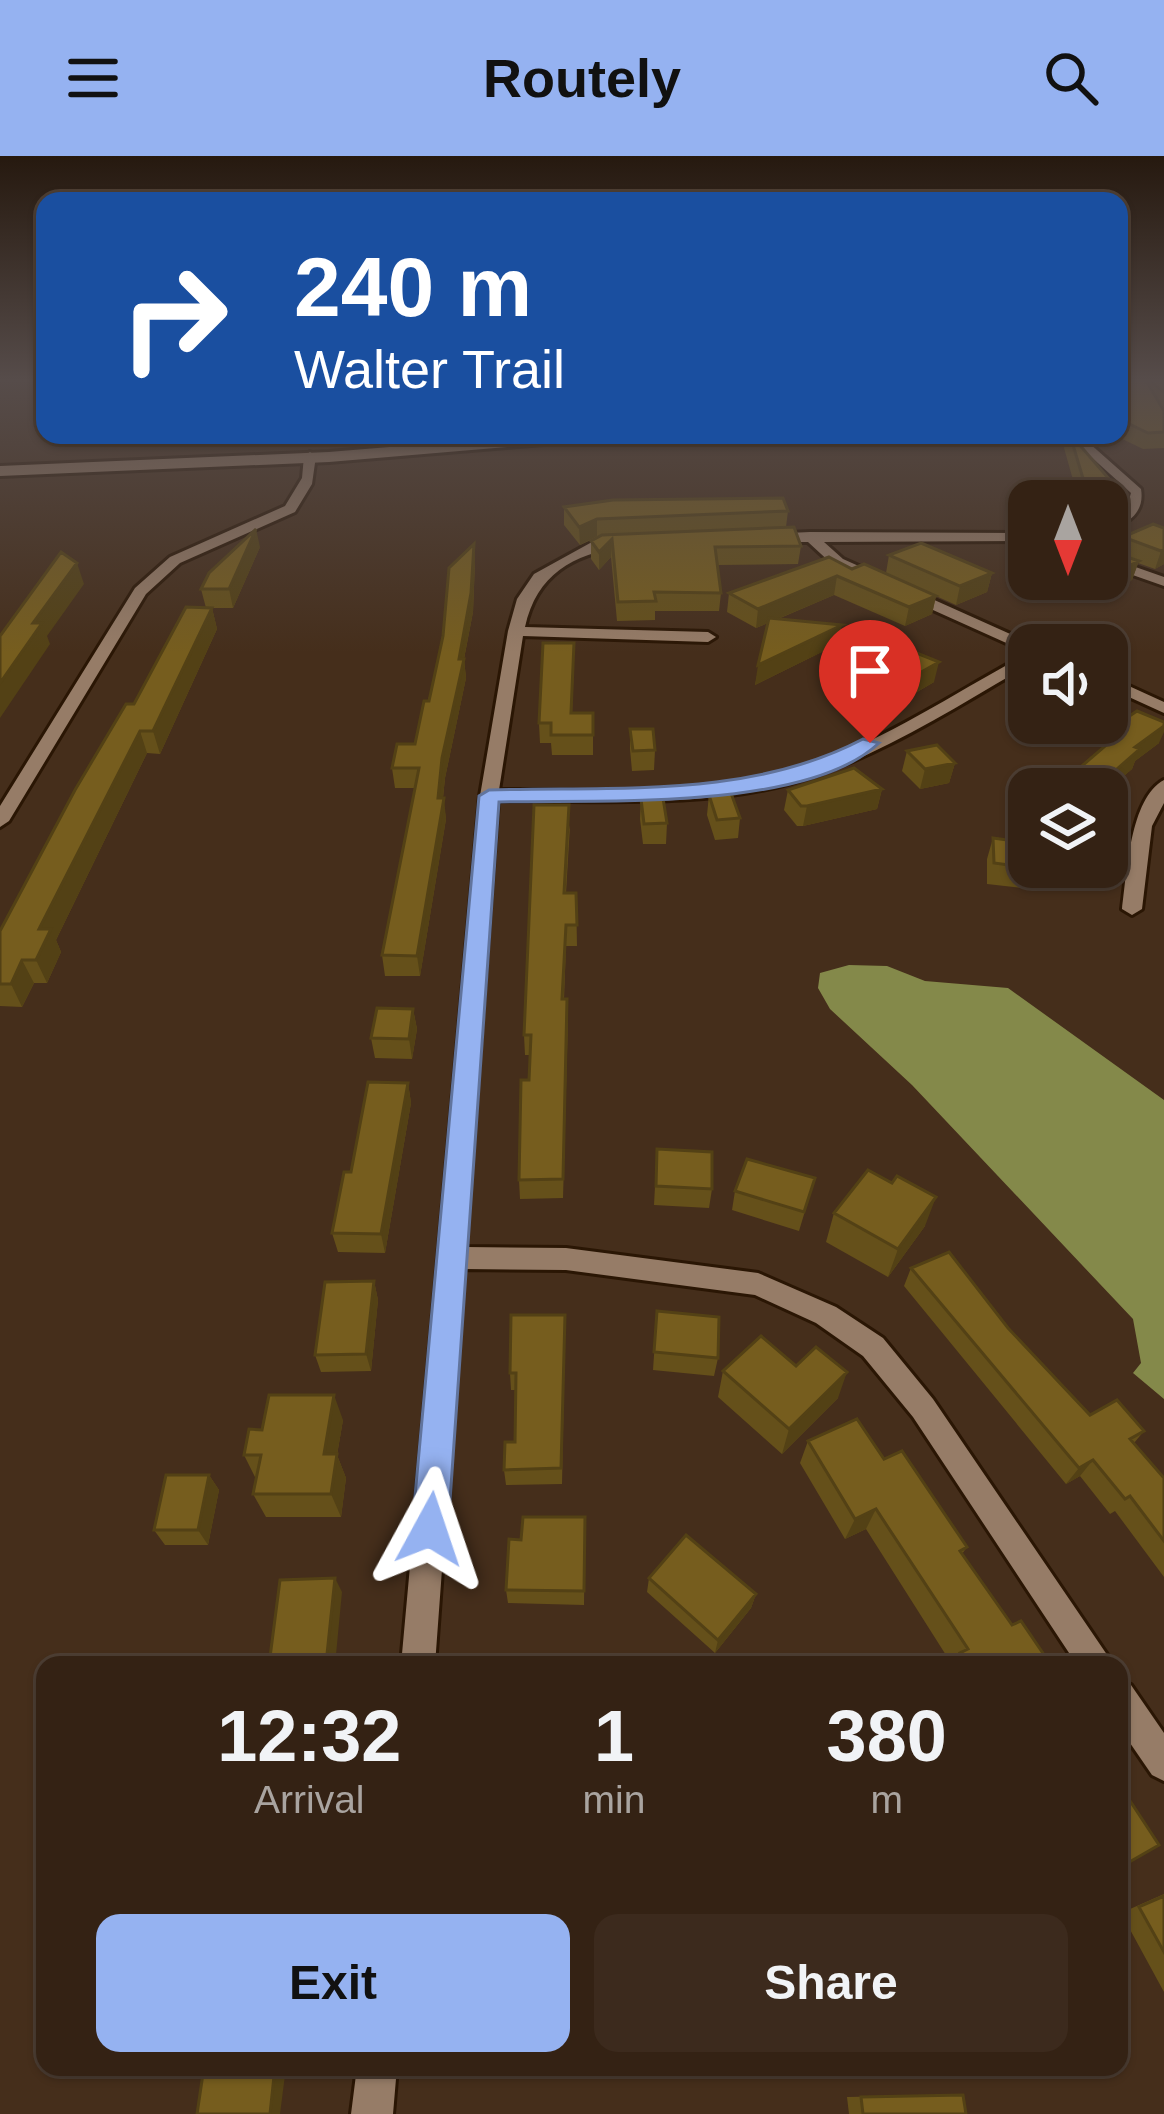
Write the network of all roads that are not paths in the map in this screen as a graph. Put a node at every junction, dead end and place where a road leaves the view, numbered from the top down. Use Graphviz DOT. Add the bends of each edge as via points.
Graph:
graph roads {
  1 [pos="311,470"];
  2 [pos="1128,484"];
  3 [pos="1128,516"];
  4 [pos="810,536"];
  5 [pos="1008,537"];
  6 [pos="739,539"];
  7 [pos="644,542"];
  8 [pos="1128,569"];
  9 [pos="1164,582"];
  10 [pos="516,631"];
  11 [pos="708,637"];
  12 [pos="1008,639"];
  13 [pos="1008,670"];
  14 [pos="1128,691"];
  15 [pos="1164,708"];
  16 [pos="1164,785"];
  17 [pos="489,796"];
  18 [pos="0,821"];
  19 [pos="1132,908"];
  20 [pos="453,1258"];
  21 [pos="419,1656"];
  22 [pos="1091,1656"];
  23 [pos="1128,1710"];
  24 [pos="1164,1763"];
  25 [pos="376,2076"];
  26 [pos="372,2114"];
  1 -- 18 [label="street" via="290,508 175,560 140,591"];
  2 -- 3 [label="street" via="1137,492"];
  4 -- 5 [label="street"];
  4 -- 6 [label="street"];
  4 -- 12 [label="street" via="838,562"];
  7 -- 10 [label="street" via="597,545 564,559 524,598"];
  8 -- 9 [label="street"];
  10 -- 11 [label="street"];
  10 -- 17 [label="street"];
  13 -- 17 [label="street" via="830,765 781,780"];
  14 -- 15 [label="street"];
  16 -- 19 [label="street" via="1143,826"];
  17 -- 20 [label="street"];
  20 -- 21 [label="street"];
  20 -- 22 [label="street" via="566,1259 758,1284 826,1315 873,1347 923,1408"];
  23 -- 24 [label="street"];
  25 -- 26 [label="street"];
}
